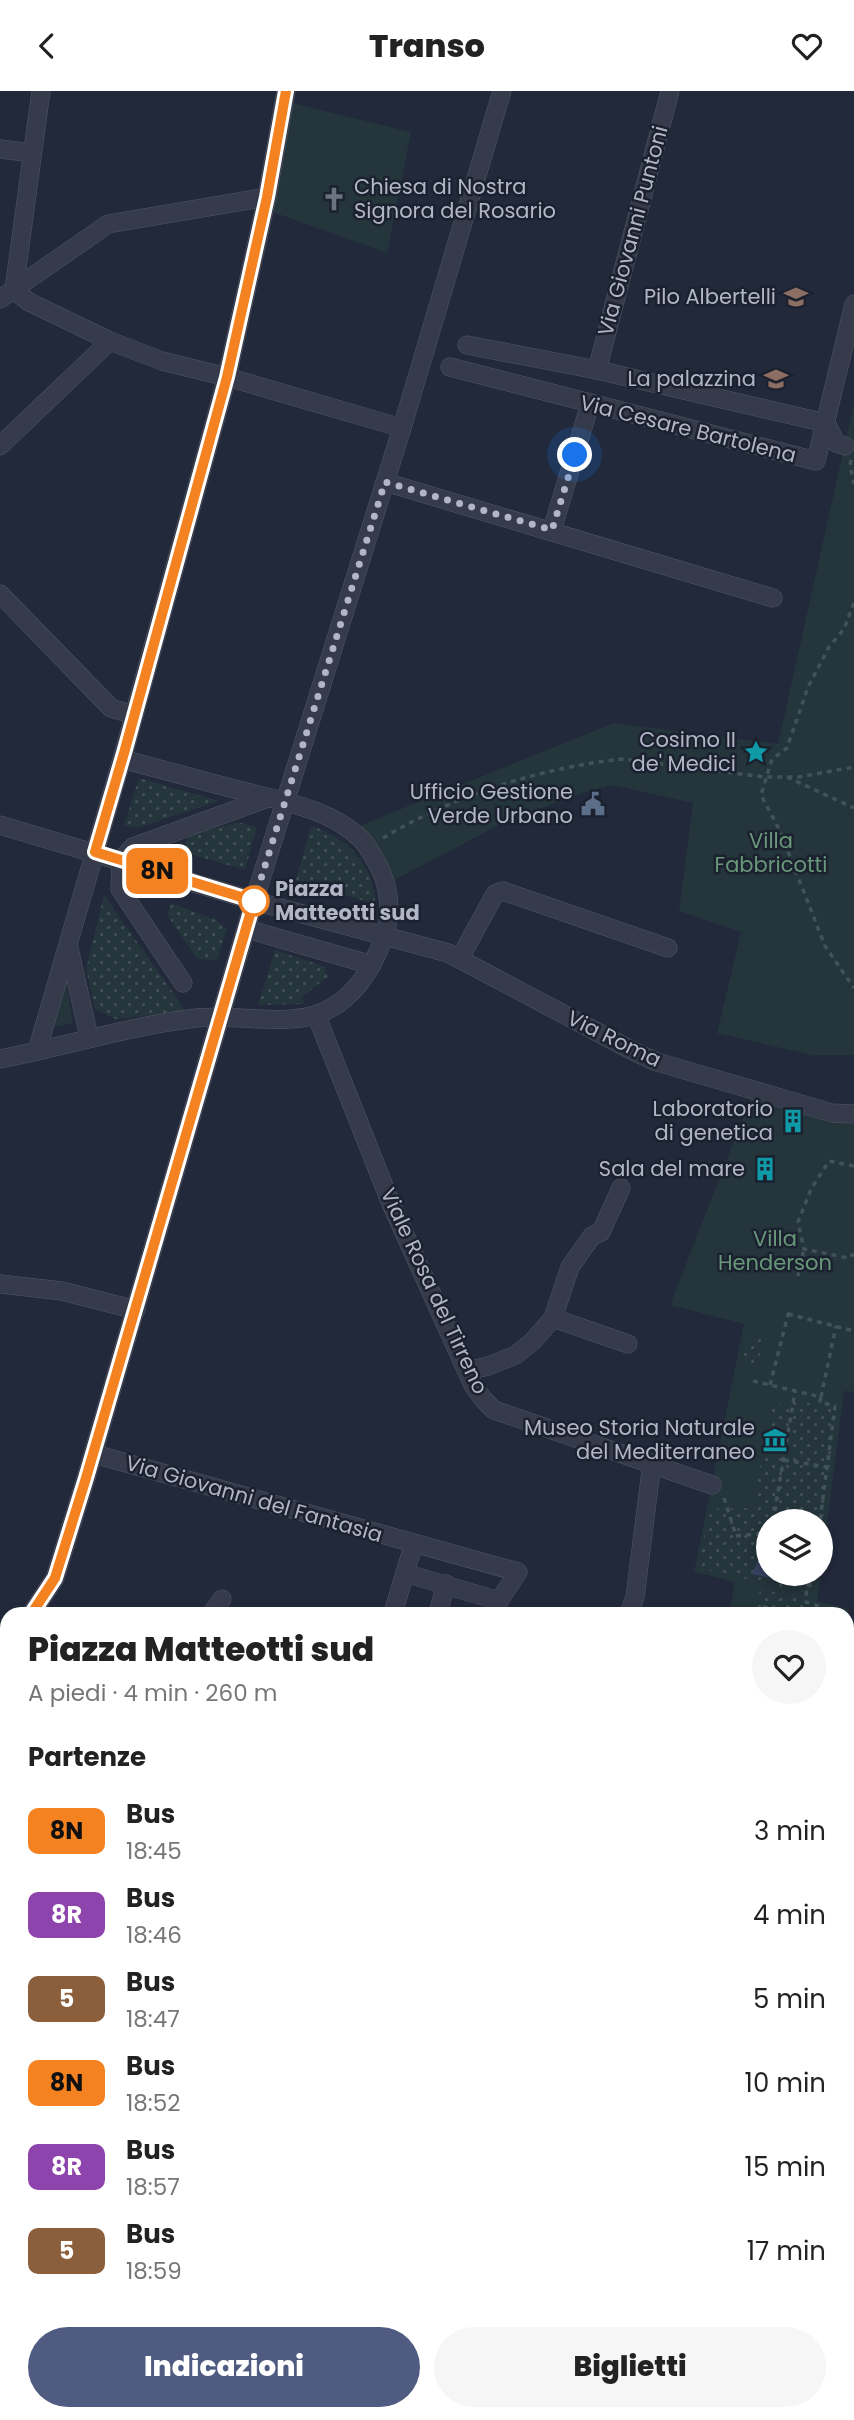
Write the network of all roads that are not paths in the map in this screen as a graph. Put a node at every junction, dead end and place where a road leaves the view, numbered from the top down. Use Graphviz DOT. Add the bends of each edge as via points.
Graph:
graph roads {
  1 [pos="41,91"];
  2 [pos="286,91"];
  3 [pos="502,91"];
  4 [pos="670,91"];
  5 [pos="0,149"];
  6 [pos="32,153"];
  7 [pos="267,197"];
  8 [pos="7,295"];
  9 [pos="854,304"];
  10 [pos="110,341"];
  11 [pos="467,345"];
  12 [pos="450,367"];
  13 [pos="597,370"];
  14 [pos="227,377"];
  15 [pos="590,404"];
  16 [pos="826,423"];
  17 [pos="402,428"];
  18 [pos="0,446"];
  19 [pos="845,446"];
  20 [pos="385,482"];
  21 [pos="552,530"];
  22 [pos="0,594"];
  23 [pos="773,597"];
  24 [pos="134,715"];
  25 [pos="123,756"];
  26 [pos="268,798"];
  27 [pos="286,801"];
  28 [pos="0,825"];
  29 [pos="95,852"];
  30 [pos="121,860"];
  31 [pos="254,901"];
  32 [pos="247,929"];
  33 [pos="384,936"];
  34 [pos="68,946"];
  35 [pos="668,948"];
  36 [pos="460,958"];
  37 [pos="372,965"];
  38 [pos="183,983"];
  39 [pos="318,1014"];
  40 [pos="222,1018"];
  41 [pos="89,1037"];
  42 [pos="37,1051"];
  43 [pos="0,1059"];
  44 [pos="854,1115"];
  45 [pos="621,1188"];
  46 [pos="0,1285"];
  47 [pos="136,1310"];
  48 [pos="553,1318"];
  49 [pos="628,1344"];
  50 [pos="467,1371"];
  51 [pos="94,1454"];
  52 [pos="652,1462"];
  53 [pos="712,1485"];
  54 [pos="414,1543"];
  55 [pos="405,1573"];
  56 [pos="446,1584"];
  57 [pos="36,1607"];
  58 [pos="395,1607"];
  59 [pos="440,1607"];
  60 [pos="631,1607"];
  1 -- 6 [label="street"];
  2 -- 7 [label="street"];
  3 -- 17 [label="street"];
  4 -- 13 [label="street, Via Giovanni Puntoni"];
  5 -- 6 [label="street"];
  6 -- 8 [label="street"];
  7 -- 8 [label="street" via="108,224"];
  7 -- 14 [label="street"];
  8 -- 10 [label="street"];
  9 -- 16 [label="street"];
  10 -- 14 [label="street" via="162,361"];
  10 -- 18 [label="street"];
  11 -- 13 [label="street, Via Cesare Bartolena"];
  12 -- 15 [label="street, Via Cesare Bartolena"];
  13 -- 16 [label="street, Via Cesare Bartolena"];
  14 -- 17 [label="street"];
  14 -- 24 [label="street"];
  15 -- 16 [label="street, Via Cesare Bartolena" via="816,461"];
  15 -- 21 [label="street"];
  16 -- 19 [label="street" via="836,443"];
  17 -- 20 [label="street"];
  20 -- 21 [label="street"];
  20 -- 27 [label="street"];
  21 -- 23 [label="street"];
  22 -- 24 [label="street" via="111,708"];
  24 -- 25 [label="street"];
  25 -- 26 [label="street"];
  25 -- 29 [label="street"];
  26 -- 27 [label="street"];
  26 -- 30 [label="street" via="133,847"];
  27 -- 31 [label="street"];
  27 -- 33 [label="street" via="335,821 369,848 387,884"];
  28 -- 29 [label="street"];
  29 -- 30 [label="street, Via Roma"];
  29 -- 34 [label="street"];
  30 -- 31 [label="street, Via Roma"];
  30 -- 38 [label="street" via="120,889"];
  31 -- 32 [label="street"];
  31 -- 33 [label="street, Via Roma"];
  32 -- 37 [label="street"];
  32 -- 40 [label="street"];
  33 -- 36 [label="street, Via Roma"];
  33 -- 37 [label="street"];
  34 -- 41 [label="street"];
  34 -- 42 [label="street"];
  35 -- 36 [label="street" via="503,891 495,894"];
  36 -- 44 [label="street, Via Roma" via="657,1062 832,1113"];
  37 -- 39 [label="street" via="355,990"];
  39 -- 40 [label="street"];
  39 -- 50 [label="street, Viale Rosa del Tirreno" via="392,1206"];
  40 -- 41 [label="street" via="197,1018"];
  40 -- 47 [label="street"];
  41 -- 42 [label="street"];
  42 -- 43 [label="street"];
  45 -- 48 [label="street" via="601,1232 592,1236 570,1267"];
  46 -- 47 [label="street" via="61,1291"];
  47 -- 51 [label="street"];
  48 -- 49 [label="street"];
  48 -- 50 [label="street" via="516,1355"];
  50 -- 52 [label="street, Viale Rosa del Tirreno" via="494,1410"];
  51 -- 54 [label="street, Via Giovanni del Fantasia"];
  51 -- 57 [label="street" via="55,1578"];
  52 -- 53 [label="street, Viale Rosa del Tirreno"];
  52 -- 60 [label="street"];
  54 -- 55 [label="street"];
  54 -- 56 [label="street, Via Giovanni del Fantasia" via="518,1572 499,1601"];
  55 -- 56 [label="street, Via Giovanni del Fantasia"];
  55 -- 58 [label="street"];
  56 -- 59 [label="street"];
}
